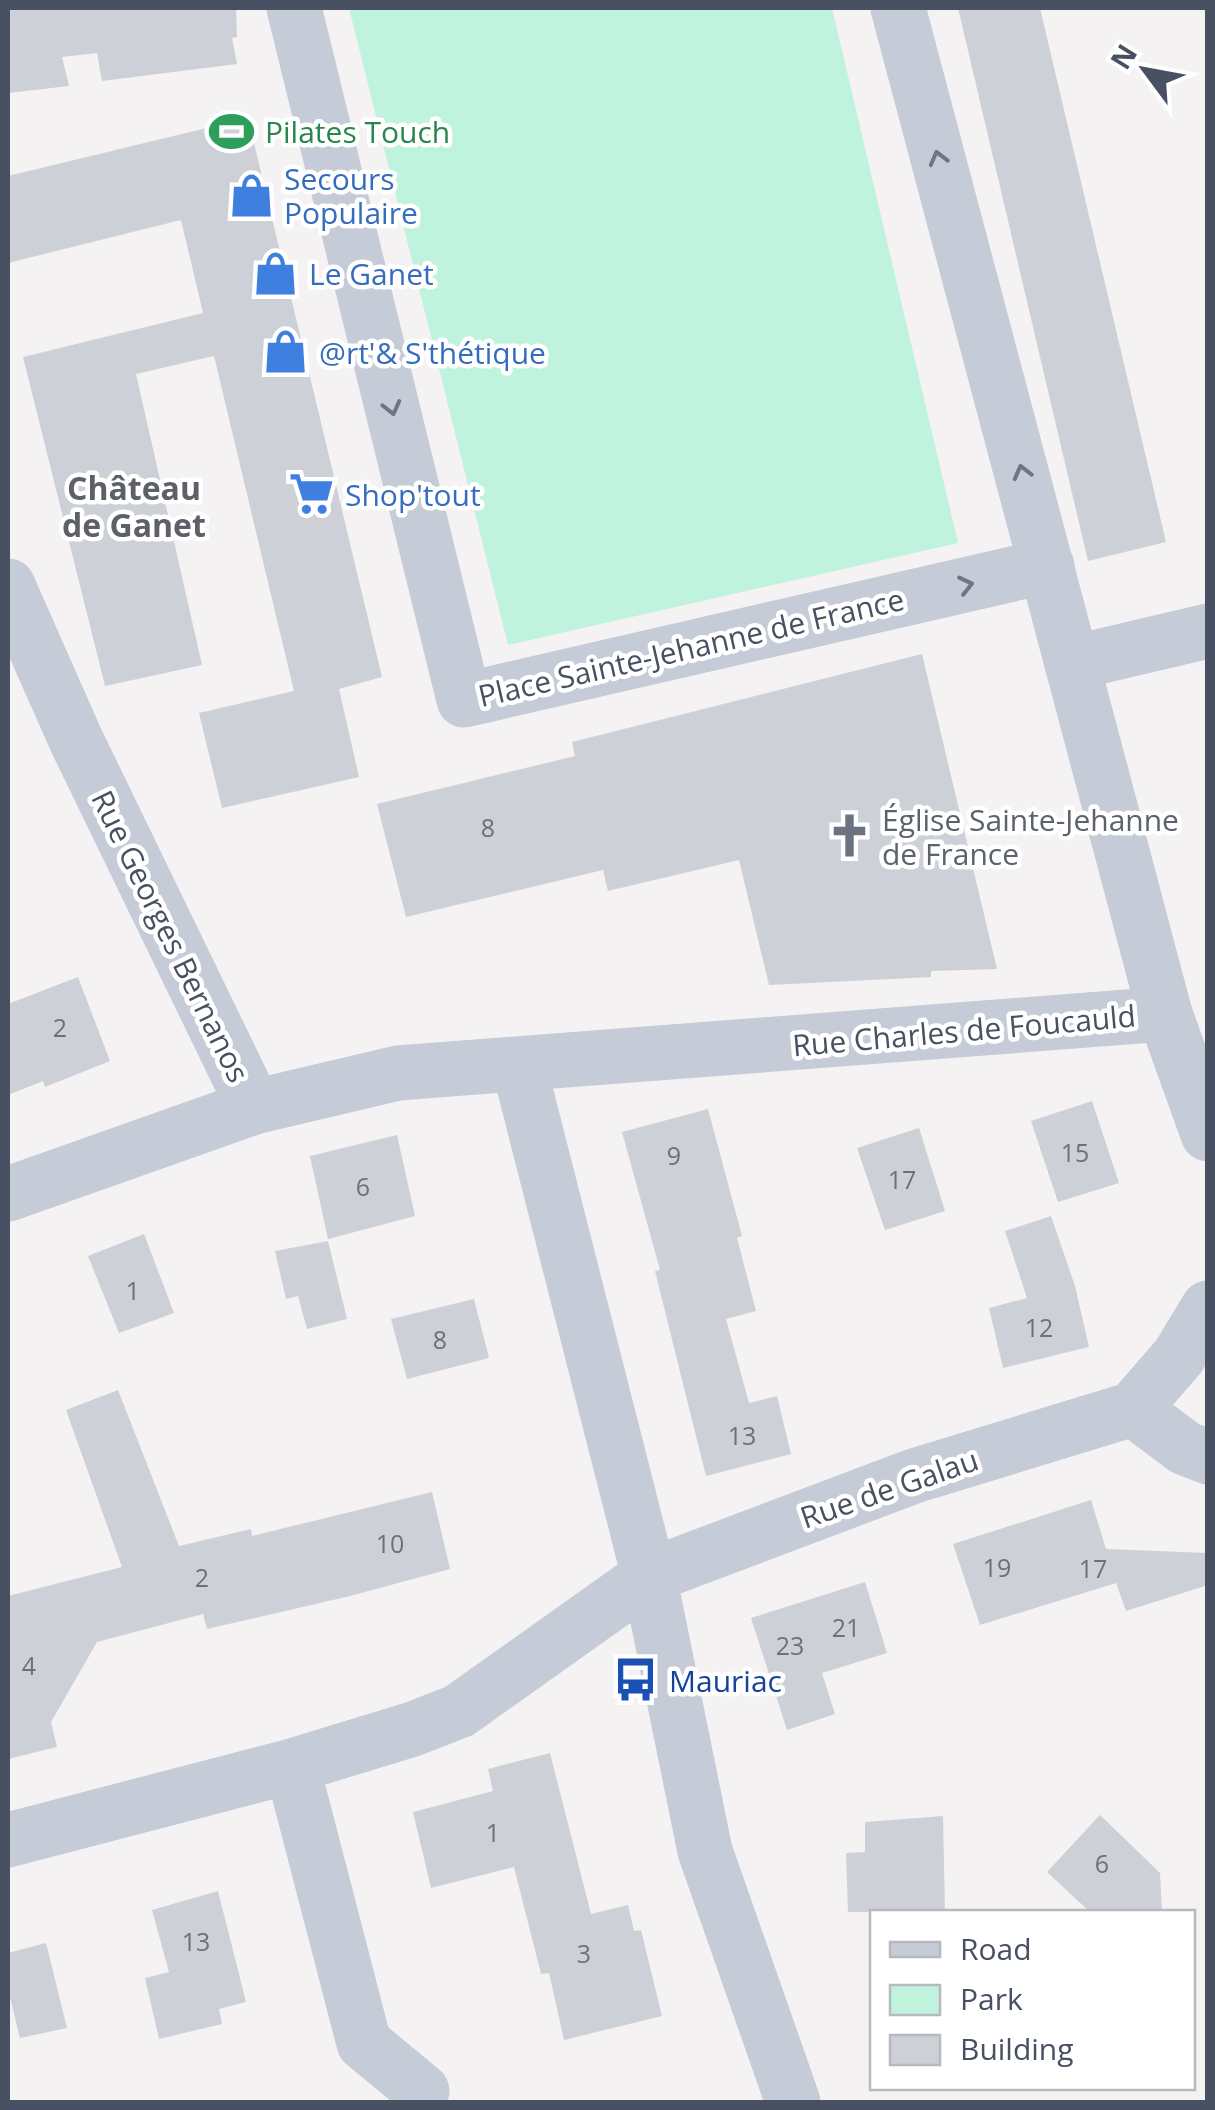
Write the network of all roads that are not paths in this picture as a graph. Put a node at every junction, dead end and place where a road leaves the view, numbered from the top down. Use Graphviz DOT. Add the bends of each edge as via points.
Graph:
graph roads {
  1 [pos="294,8"];
  2 [pos="898,8"];
  3 [pos="1047,566"];
  4 [pos="8,586"];
  5 [pos="1208,631"];
  6 [pos="1072,663"];
  7 [pos="1166,1014"];
  8 [pos="519,1066"];
  9 [pos="254,1107"];
  10 [pos="1208,1134"];
  11 [pos="8,1194"];
  12 [pos="1208,1308"];
  13 [pos="1133,1409"];
  14 [pos="1208,1457"];
  15 [pos="648,1576"];
  16 [pos="292,1766"];
  17 [pos="8,1840"];
  18 [pos="422,2091"];
  19 [pos="793,2102"];
  1 -- 3 [label="street, Place Sainte-Jehanne de France, one-way" via="464,700"];
  3 -- 2 [label="street, one-way"];
  3 -- 6 [label="street, Rue Charles de Foucauld"];
  4 -- 9 [label="street, Rue Georges Bernanos"];
  5 -- 6 [label="street"];
  6 -- 7 [label="street, Rue Charles de Foucauld"];
  7 -- 8 [label="street, Rue Charles de Foucauld"];
  7 -- 10 [label="street"];
  8 -- 9 [label="street, Rue Georges Bernanos" via="398,1073"];
  8 -- 15 [label="street"];
  9 -- 11 [label="street"];
  12 -- 13 [label="street" via="1180,1356"];
  13 -- 14 [label="street"];
  13 -- 15 [label="street, Rue de Galau" via="914,1476"];
  15 -- 16 [label="street, Rue de Galau" via="458,1711"];
  15 -- 19 [label="street" via="705,1852"];
  16 -- 17 [label="street, Rue de Galau"];
  16 -- 18 [label="street" via="364,2043"];
}
